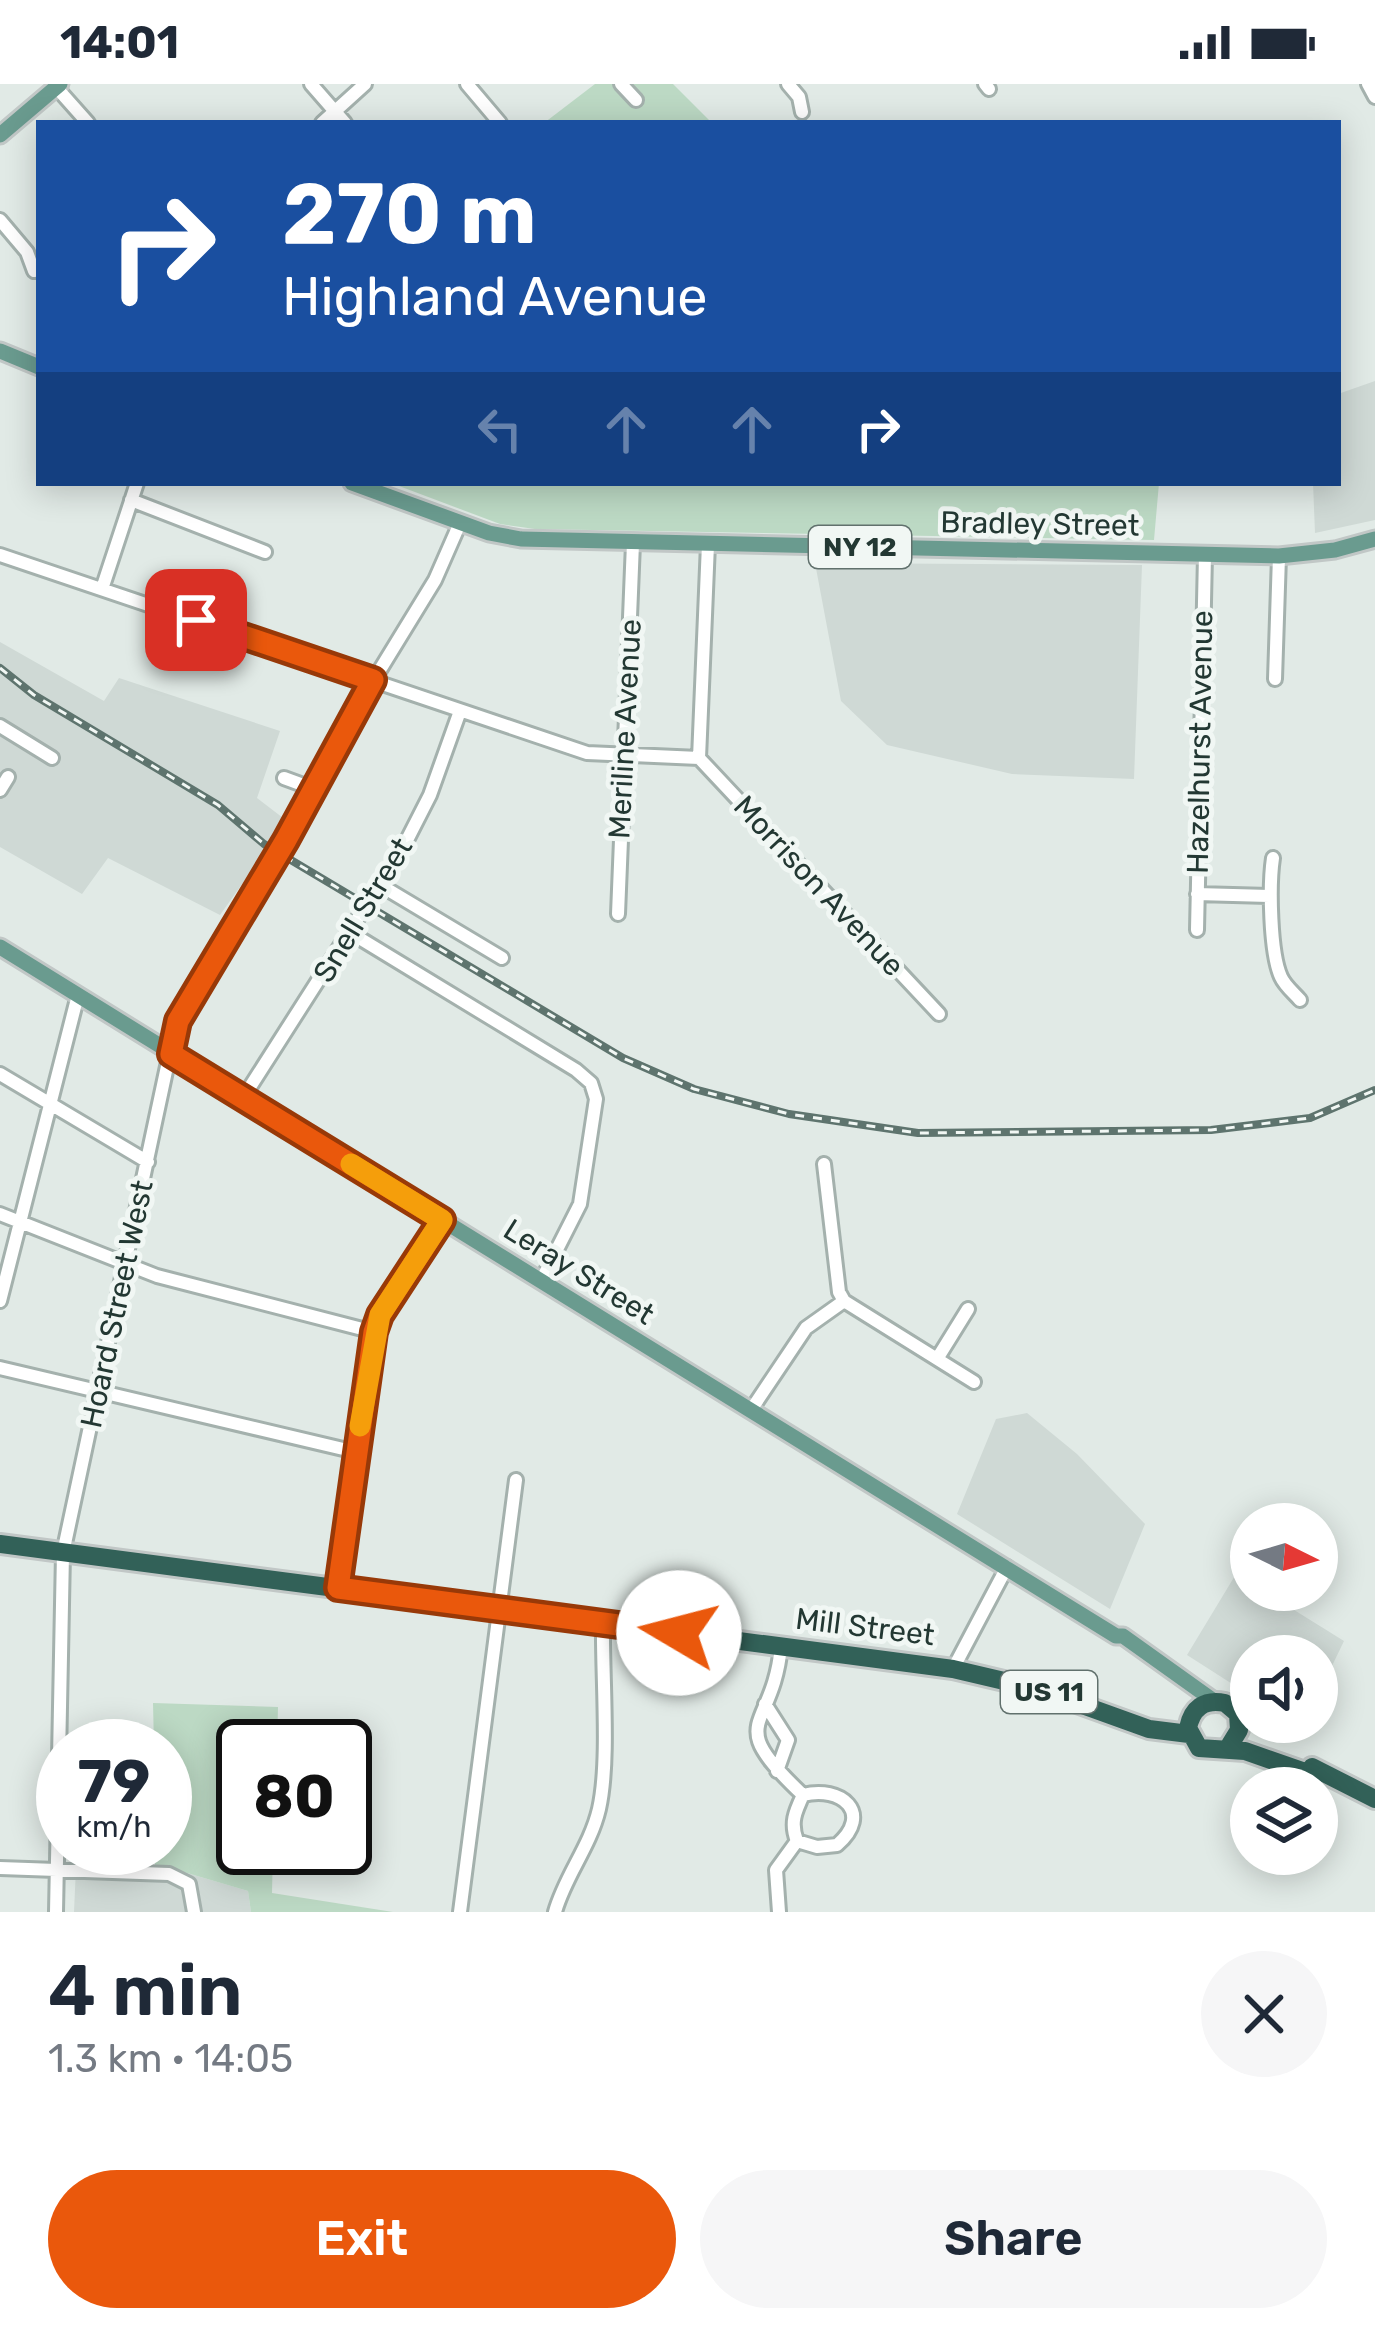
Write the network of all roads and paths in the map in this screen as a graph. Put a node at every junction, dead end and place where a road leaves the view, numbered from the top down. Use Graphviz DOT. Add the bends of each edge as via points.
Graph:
graph roads {
  1 [pos="311,84"];
  2 [pos="365,84"];
  3 [pos="467,84"];
  4 [pos="621,84"];
  5 [pos="788,84"];
  6 [pos="1368,84"];
  7 [pos="58,86"];
  8 [pos="1375,97"];
  9 [pos="636,100"];
  10 [pos="335,111"];
  11 [pos="802,112"];
  12 [pos="86,120"];
  13 [pos="325,120"];
  14 [pos="342,120"];
  15 [pos="497,120"];
  16 [pos="0,135"];
  17 [pos="0,220"];
  18 [pos="34,271"];
  19 [pos="0,351"];
  20 [pos="36,366"];
  21 [pos="136,486"];
  22 [pos="360,486"];
  23 [pos="131,500"];
  24 [pos="460,523"];
  25 [pos="1375,539"];
  26 [pos="633,543"];
  27 [pos="708,544"];
  28 [pos="266,552"];
  29 [pos="0,555"];
  30 [pos="1205,555"];
  31 [pos="1279,556"];
  32 [pos="102,590"];
  33 [pos="1275,679"];
  34 [pos="373,680"];
  35 [pos="460,711"];
  36 [pos="0,726"];
  37 [pos="624,756"];
  38 [pos="52,758"];
  39 [pos="700,758"];
  40 [pos="284,778"];
  41 [pos="314,789"];
  42 [pos="1273,858"];
  43 [pos="380,885"];
  44 [pos="1197,894"];
  45 [pos="1269,896"];
  46 [pos="618,914"];
  47 [pos="1197,930"];
  48 [pos="351,933"];
  49 [pos="0,947"];
  50 [pos="502,958"];
  51 [pos="77,995"];
  52 [pos="1300,1000"];
  53 [pos="939,1014"];
  54 [pos="171,1054"];
  55 [pos="0,1074"];
  56 [pos="243,1098"];
  57 [pos="49,1103"];
  58 [pos="148,1162"];
  59 [pos="824,1164"];
  60 [pos="0,1214"];
  61 [pos="442,1220"];
  62 [pos="19,1221"];
  63 [pos="126,1264"];
  64 [pos="541,1281"];
  65 [pos="0,1301"];
  66 [pos="844,1301"];
  67 [pos="968,1309"];
  68 [pos="374,1332"];
  69 [pos="937,1359"];
  70 [pos="0,1369"];
  71 [pos="974,1382"];
  72 [pos="98,1392"];
  73 [pos="751,1410"];
  74 [pos="356,1452"];
  75 [pos="516,1480"];
  76 [pos="0,1544"];
  77 [pos="63,1553"];
  78 [pos="1007,1567"];
  79 [pos="338,1588"];
  80 [pos="500,1609"];
  81 [pos="603,1622"];
  82 [pos="1116,1636"];
  83 [pos="781,1646"];
  84 [pos="953,1669"];
  85 [pos="1214,1701"];
  86 [pos="765,1704"];
  87 [pos="1230,1708"];
  88 [pos="60,1719"];
  89 [pos="1190,1723"];
  90 [pos="1231,1743"];
  91 [pos="1257,1743"];
  92 [pos="1228,1748"];
  93 [pos="1288,1767"];
  94 [pos="1312,1767"];
  95 [pos="778,1771"];
  96 [pos="1338,1782"];
  97 [pos="803,1795"];
  98 [pos="1375,1799"];
  99 [pos="797,1841"];
  100 [pos="0,1868"];
  101 [pos="36,1869"];
  102 [pos="57,1875"];
  103 [pos="171,1875"];
  104 [pos="56,1912"];
  105 [pos="194,1912"];
  106 [pos="460,1912"];
  107 [pos="555,1912"];
  108 [pos="779,1912"];
  1 -- 10 [label="street"];
  2 -- 10 [label="street"];
  3 -- 15 [label="street"];
  4 -- 9 [label="street"];
  5 -- 11 [label="street"];
  6 -- 8 [label="street"];
  7 -- 12 [label="street"];
  7 -- 16 [label="main road"];
  10 -- 13 [label="street"];
  10 -- 14 [label="street"];
  17 -- 18 [label="street"];
  19 -- 20 [label="main road"];
  21 -- 23 [label="street"];
  22 -- 24 [label="main road, Bradley Street / NY 12"];
  23 -- 28 [label="street"];
  23 -- 32 [label="street"];
  24 -- 26 [label="main road, Bradley Street / NY 12" via="521,539"];
  24 -- 34 [label="street, Hoard Street West"];
  25 -- 31 [label="main road, Bradley Street / NY 12"];
  26 -- 27 [label="main road, Bradley Street / NY 12"];
  26 -- 37 [label="street, Meriline Avenue"];
  27 -- 30 [label="main road, Bradley Street / NY 12"];
  27 -- 39 [label="street"];
  29 -- 32 [label="street"];
  30 -- 31 [label="main road, Bradley Street / NY 12"];
  30 -- 44 [label="street, Hazelhurst Avenue"];
  31 -- 33 [label="street"];
  32 -- 34 [label="street"];
  34 -- 35 [label="street"];
  34 -- 41 [label="street, Hoard Street West"];
  35 -- 37 [label="street" via="587,753"];
  35 -- 43 [label="street, Snell Street" via="430,795"];
  36 -- 38 [label="street"];
  37 -- 39 [label="street"];
  37 -- 46 [label="street, Meriline Avenue"];
  39 -- 53 [label="street, Morrison Avenue"];
  40 -- 41 [label="street"];
  41 -- 54 [label="street, Hoard Street West" via="178,1021"];
  42 -- 45 [label="street"];
  43 -- 48 [label="street, Snell Street"];
  43 -- 50 [label="street"];
  44 -- 45 [label="street"];
  44 -- 47 [label="street, Hazelhurst Avenue"];
  45 -- 52 [label="street" via="1280,974"];
  48 -- 56 [label="street, Snell Street"];
  48 -- 64 [label="street" via="591,1083 596,1099 580,1204"];
  49 -- 51 [label="main road, Leray Street"];
  51 -- 54 [label="main road, Leray Street"];
  51 -- 57 [label="street"];
  54 -- 56 [label="main road, Leray Street"];
  54 -- 58 [label="street, Hoard Street West"];
  55 -- 57 [label="street"];
  56 -- 61 [label="main road, Leray Street"];
  57 -- 58 [label="street"];
  57 -- 62 [label="street"];
  58 -- 63 [label="street, Hoard Street West"];
  59 -- 66 [label="street"];
  60 -- 62 [label="street"];
  61 -- 64 [label="main road, Leray Street"];
  61 -- 68 [label="street"];
  62 -- 63 [label="street"];
  62 -- 65 [label="street"];
  63 -- 68 [label="street"];
  63 -- 72 [label="street, Hoard Street West"];
  64 -- 73 [label="main road, Leray Street"];
  66 -- 69 [label="street"];
  66 -- 73 [label="street" via="806,1328"];
  67 -- 69 [label="street"];
  68 -- 74 [label="street"];
  69 -- 71 [label="street"];
  70 -- 72 [label="street"];
  72 -- 74 [label="street"];
  72 -- 77 [label="street, Hoard Street West"];
  73 -- 78 [label="main road, Leray Street"];
  74 -- 79 [label="street"];
  75 -- 80 [label="street"];
  76 -- 77 [label="highway, Mill Street / US 11"];
  77 -- 79 [label="highway, Mill Street / US 11"];
  77 -- 88 [label="street, Hoard Street West"];
  78 -- 82 [label="main road, Leray Street"];
  78 -- 84 [label="street"];
  79 -- 80 [label="highway, Mill Street / US 11"];
  80 -- 81 [label="highway, Mill Street / US 11"];
  80 -- 106 [label="street"];
  81 -- 83 [label="highway, Mill Street / US 11"];
  81 -- 107 [label="street" via="600,1801"];
  82 -- 85 [label="main road"];
  82 -- 89 [label="main road" via="1183,1689"];
  83 -- 84 [label="highway, Mill Street / US 11"];
  83 -- 86 [label="street"];
  84 -- 89 [label="highway, Mill Street / US 11" via="1144,1725"];
  85 -- 87 [label="highway"];
  85 -- 89 [label="highway"];
  86 -- 95 [label="street" via="788,1740"];
  86 -- 95 [label="street" via="758,1746"];
  89 -- 92 [label="highway" via="1199,1748"];
  90 -- 92 [label="highway"];
  91 -- 94 [label="highway"];
  92 -- 93 [label="highway"];
  95 -- 97 [label="street"];
  96 -- 98 [label="highway"];
  97 -- 99 [label="street" via="794,1815"];
  97 -- 99 [label="street" via="831,1793 855,1817 837,1845"];
  99 -- 108 [label="street" via="776,1870"];
  100 -- 101 [label="street"];
  102 -- 104 [label="street, Hoard Street West"];
  103 -- 105 [label="street" via="189,1883"];
}
